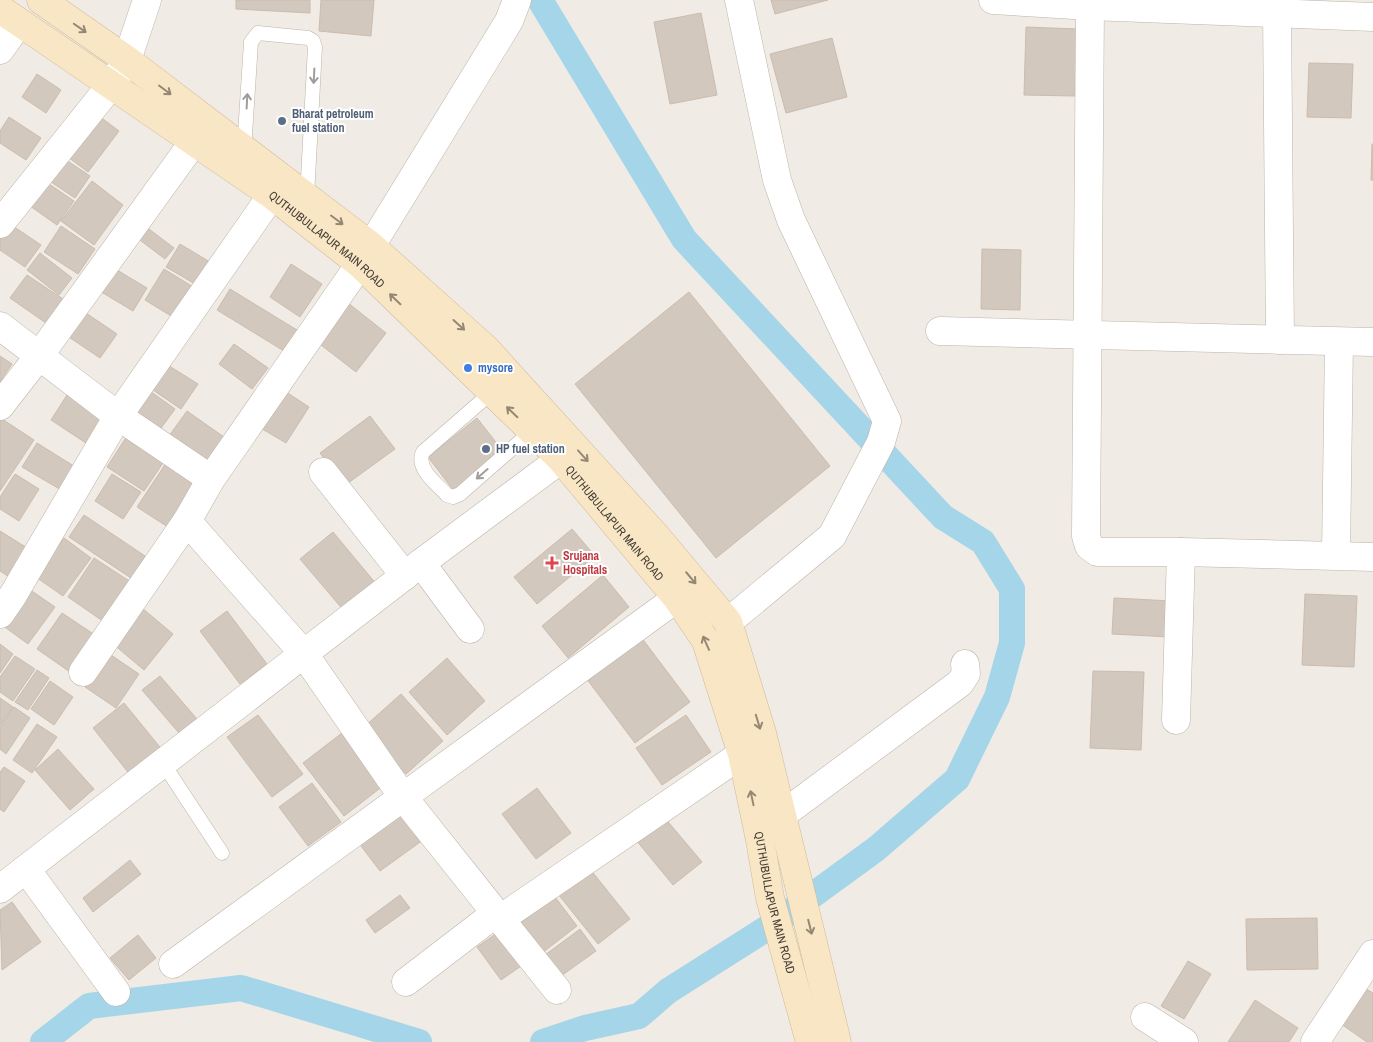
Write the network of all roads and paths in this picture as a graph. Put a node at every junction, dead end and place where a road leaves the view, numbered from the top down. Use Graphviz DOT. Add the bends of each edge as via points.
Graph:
graph roads {
  1 [pos="40,0"];
  2 [pos="147,0"];
  3 [pos="517,0"];
  4 [pos="739,0"];
  5 [pos="993,0"];
  6 [pos="1206,5"];
  7 [pos="1090,6"];
  8 [pos="1277,13"];
  9 [pos="10,16"];
  10 [pos="1373,17"];
  11 [pos="0,50"];
  12 [pos="127,60"];
  13 [pos="111,85"];
  14 [pos="195,140"];
  15 [pos="244,150"];
  16 [pos="278,187"];
  17 [pos="307,197"];
  18 [pos="0,224"];
  19 [pos="366,255"];
  20 [pos="0,326"];
  21 [pos="940,331"];
  22 [pos="1089,334"];
  23 [pos="1280,340"];
  24 [pos="1339,342"];
  25 [pos="1373,342"];
  26 [pos="39,356"];
  27 [pos="492,392"];
  28 [pos="0,406"];
  29 [pos="118,416"];
  30 [pos="532,431"];
  31 [pos="561,459"];
  32 [pos="324,472"];
  33 [pos="211,480"];
  34 [pos="187,521"];
  35 [pos="1181,552"];
  36 [pos="1336,555"];
  37 [pos="1373,557"];
  38 [pos="413,570"];
  39 [pos="677,598"];
  40 [pos="0,614"];
  41 [pos="728,622"];
  42 [pos="470,629"];
  43 [pos="304,654"];
  44 [pos="965,664"];
  45 [pos="83,672"];
  46 [pos="1176,720"];
  47 [pos="742,754"];
  48 [pos="163,763"];
  49 [pos="403,797"];
  50 [pos="776,829"];
  51 [pos="222,853"];
  52 [pos="26,869"];
  53 [pos="0,889"];
  54 [pos="498,916"];
  55 [pos="1373,954"];
  56 [pos="172,964"];
  57 [pos="406,982"];
  58 [pos="557,990"];
  59 [pos="116,992"];
  60 [pos="827,998"];
  61 [pos="800,1008"];
  62 [pos="1145,1017"];
  63 [pos="810,1042"];
  64 [pos="837,1042"];
  65 [pos="1184,1042"];
  66 [pos="1315,1042"];
  1 -- 12 [label="main road, QUTHUBULLAPUR MAIN ROAD, one-way"];
  2 -- 12 [label="street"];
  3 -- 19 [label="street" via="509,21"];
  4 -- 41 [label="street" via="777,180 791,220 887,421 881,442 832,536"];
  5 -- 7 [label="street"];
  6 -- 7 [label="street"];
  6 -- 8 [label="street"];
  7 -- 22 [label="street"];
  8 -- 10 [label="street"];
  8 -- 23 [label="street"];
  9 -- 11 [label="street"];
  9 -- 13 [label="main road, QUTHUBULLAPUR MAIN ROAD"];
  12 -- 13 [label="street"];
  12 -- 15 [label="main road, QUTHUBULLAPUR MAIN ROAD, one-way"];
  13 -- 14 [label="main road, QUTHUBULLAPUR MAIN ROAD"];
  13 -- 18 [label="street"];
  14 -- 16 [label="main road, QUTHUBULLAPUR MAIN ROAD"];
  14 -- 26 [label="street"];
  15 -- 16 [label="main road, QUTHUBULLAPUR MAIN ROAD"];
  15 -- 17 [label="lane, one-way" via="253,37 258,33 313,41"];
  16 -- 17 [label="main road, QUTHUBULLAPUR MAIN ROAD"];
  16 -- 19 [label="main road, QUTHUBULLAPUR MAIN ROAD"];
  16 -- 29 [label="street"];
  17 -- 19 [label="main road, QUTHUBULLAPUR MAIN ROAD, one-way"];
  27 -- 19 [label="main road, QUTHUBULLAPUR MAIN ROAD, one-way"];
  19 -- 33 [label="street"];
  19 -- 41 [label="main road, QUTHUBULLAPUR MAIN ROAD, one-way" via="486,349 656,536"];
  20 -- 26 [label="street"];
  21 -- 22 [label="street"];
  22 -- 23 [label="street"];
  22 -- 35 [label="street" via="1086,536 1090,546 1096,552"];
  23 -- 24 [label="street"];
  24 -- 25 [label="street"];
  24 -- 36 [label="street"];
  26 -- 28 [label="street"];
  26 -- 29 [label="street"];
  30 -- 27 [label="main road, QUTHUBULLAPUR MAIN ROAD, one-way"];
  30 -- 27 [label="lane, one-way" via="460,494 447,495 421,466 422,452"];
  29 -- 33 [label="street"];
  29 -- 40 [label="street"];
  30 -- 31 [label="main road, QUTHUBULLAPUR MAIN ROAD"];
  31 -- 38 [label="street"];
  31 -- 39 [label="main road, QUTHUBULLAPUR MAIN ROAD"];
  32 -- 38 [label="street"];
  33 -- 34 [label="street"];
  34 -- 43 [label="street"];
  34 -- 45 [label="street"];
  35 -- 36 [label="street"];
  35 -- 46 [label="street"];
  36 -- 37 [label="street"];
  38 -- 42 [label="street"];
  38 -- 43 [label="street"];
  47 -- 39 [label="main road, QUTHUBULLAPUR MAIN ROAD, one-way" via="706,641"];
  39 -- 49 [label="street"];
  41 -- 50 [label="main road, QUTHUBULLAPUR MAIN ROAD, one-way" via="762,733"];
  43 -- 48 [label="street"];
  43 -- 49 [label="street"];
  44 -- 50 [label="street" via="966,674 960,683"];
  50 -- 47 [label="main road, QUTHUBULLAPUR MAIN ROAD, one-way"];
  47 -- 54 [label="street"];
  48 -- 51 [label="lane"];
  48 -- 52 [label="street"];
  49 -- 54 [label="street"];
  49 -- 56 [label="street"];
  50 -- 60 [label="main road, QUTHUBULLAPUR MAIN ROAD, one-way" via="799,883"];
  50 -- 61 [label="main road, QUTHUBULLAPUR MAIN ROAD" via="770,898"];
  52 -- 53 [label="street"];
  52 -- 59 [label="street"];
  54 -- 57 [label="street"];
  54 -- 58 [label="street"];
  55 -- 66 [label="street"];
  60 -- 61 [label="main road"];
  60 -- 64 [label="main road, QUTHUBULLAPUR MAIN ROAD"];
  61 -- 63 [label="main road, QUTHUBULLAPUR MAIN ROAD"];
  62 -- 65 [label="street"];
}
